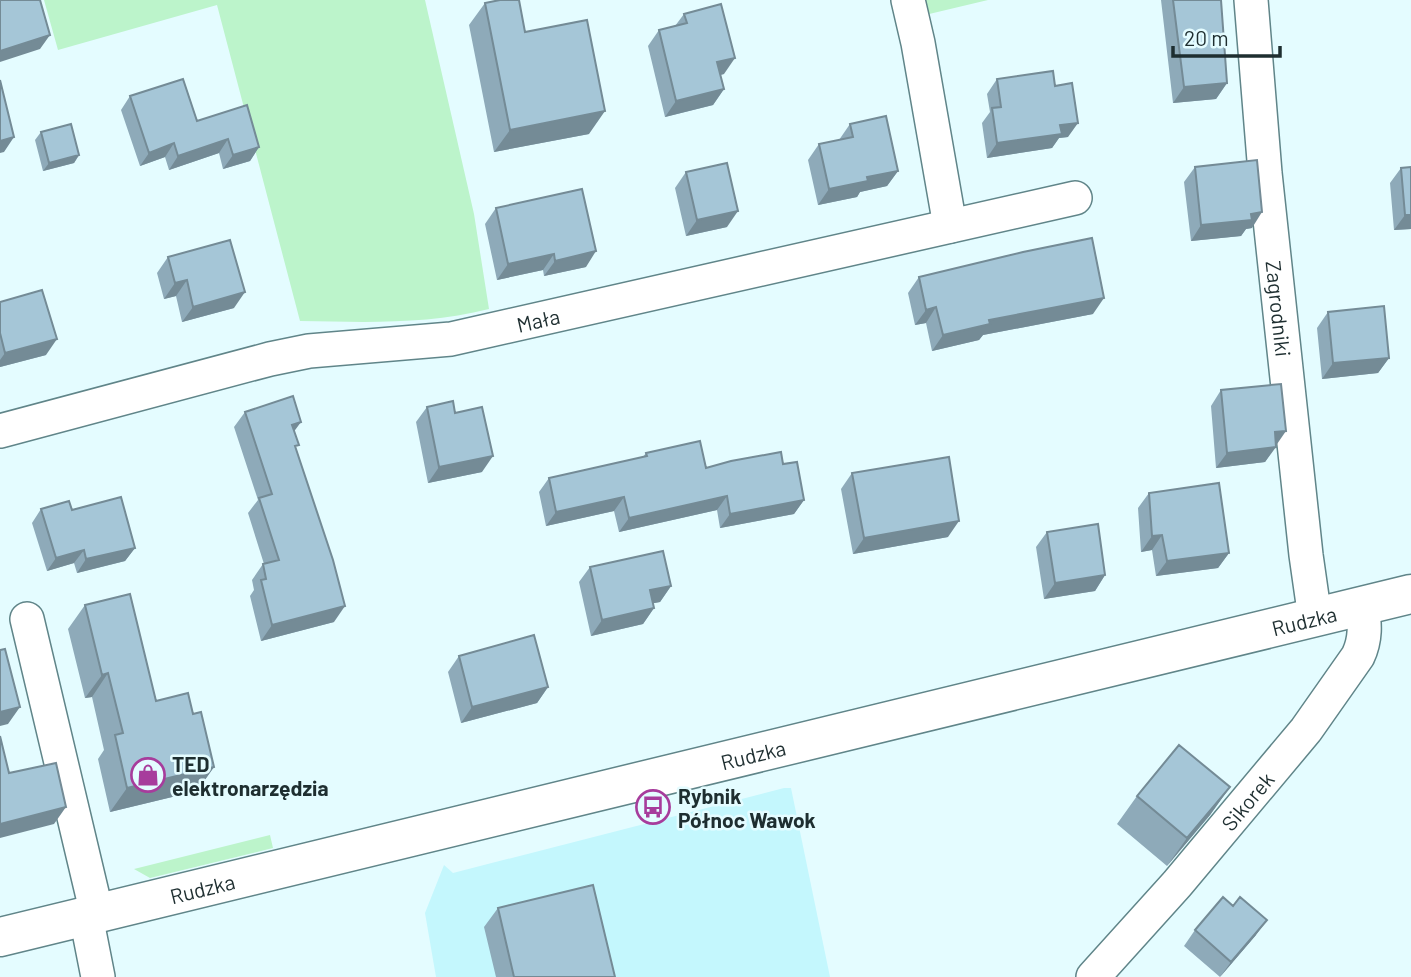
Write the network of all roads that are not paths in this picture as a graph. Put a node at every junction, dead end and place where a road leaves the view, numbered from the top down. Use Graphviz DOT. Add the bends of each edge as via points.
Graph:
graph roads {
  1 [pos="908,0"];
  2 [pos="1251,0"];
  3 [pos="1075,198"];
  4 [pos="950,226"];
  5 [pos="0,430"];
  6 [pos="1411,594"];
  7 [pos="1362,606"];
  8 [pos="1315,618"];
  9 [pos="27,619"];
  10 [pos="91,915"];
  11 [pos="0,937"];
  12 [pos="98,977"];
  13 [pos="1093,977"];
  1 -- 4 [label="street"];
  2 -- 8 [label="street, Zagrodniki" via="1269,214"];
  3 -- 4 [label="street, Mała"];
  4 -- 5 [label="street, Mała" via="451,339 309,351 270,359"];
  6 -- 7 [label="main road, Rudzka"];
  7 -- 8 [label="main road, Rudzka"];
  7 -- 13 [label="street, Sikorek" via="1365,632 1361,652 1318,714"];
  8 -- 10 [label="main road, Rudzka"];
  9 -- 10 [label="street"];
  10 -- 11 [label="main road, Rudzka"];
  10 -- 12 [label="street"];
}
